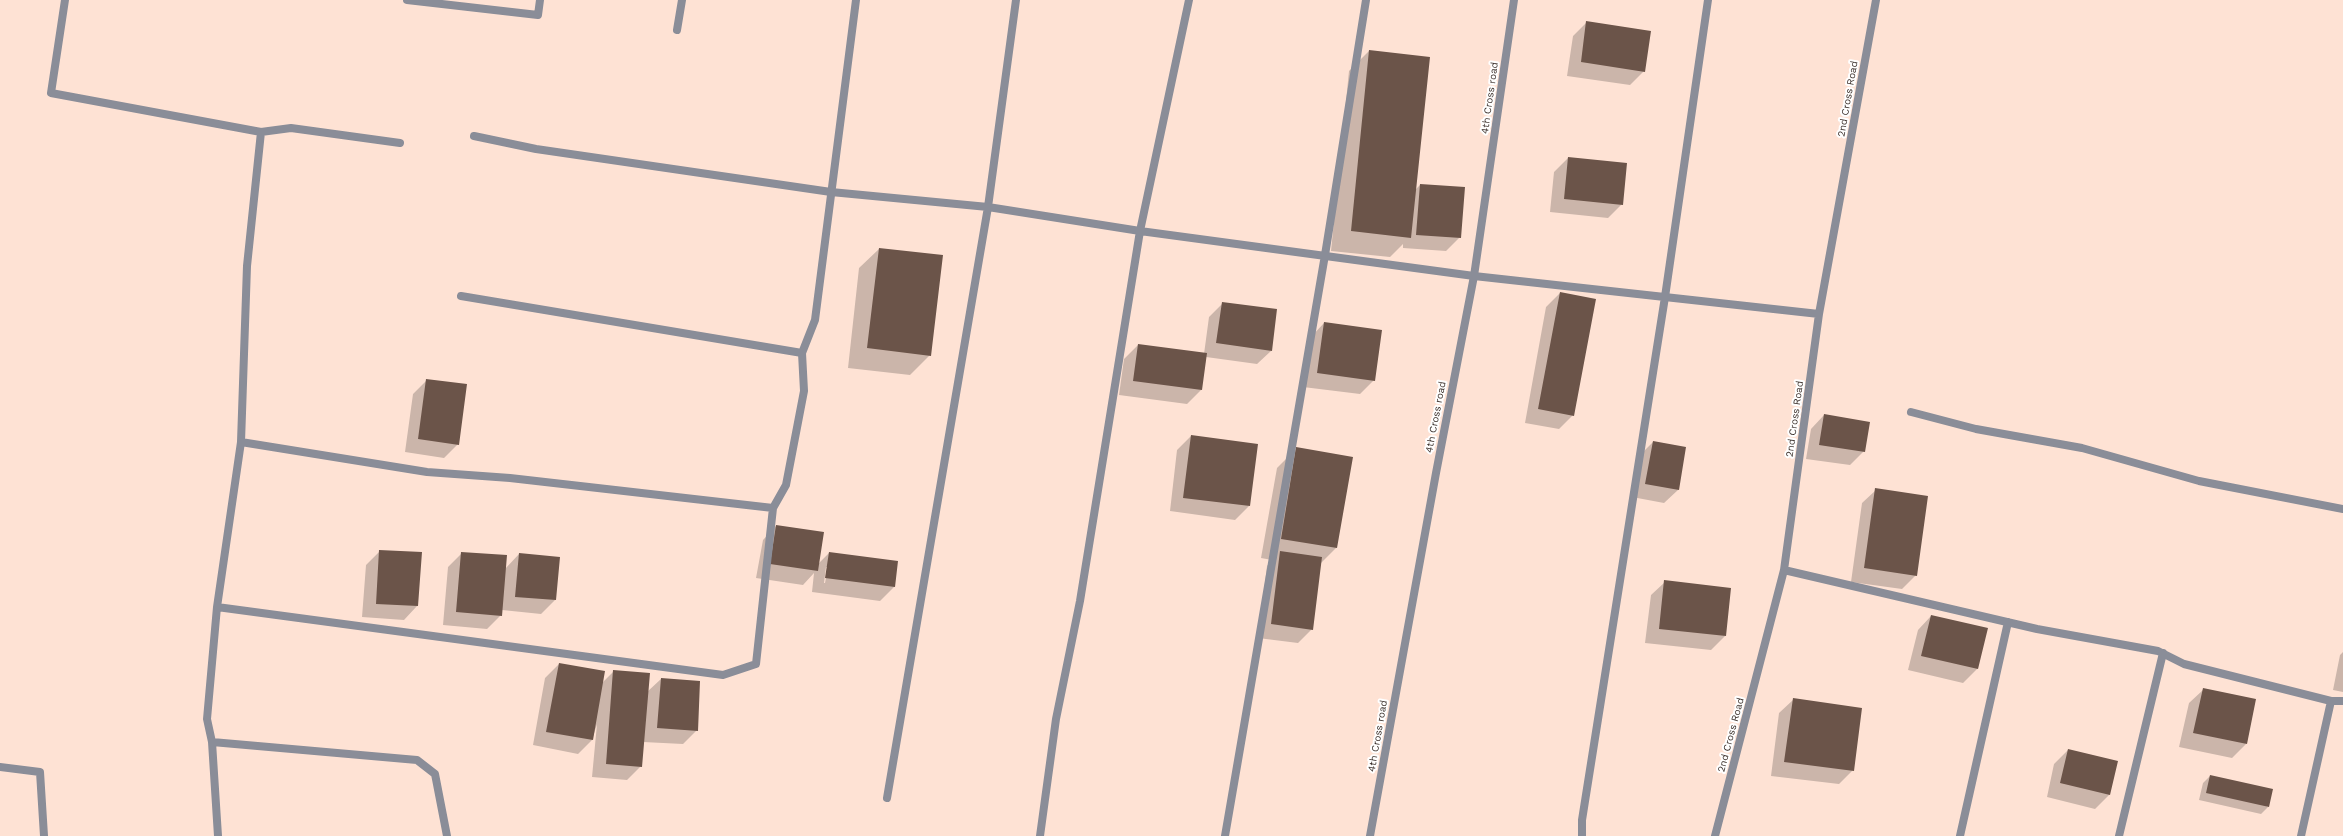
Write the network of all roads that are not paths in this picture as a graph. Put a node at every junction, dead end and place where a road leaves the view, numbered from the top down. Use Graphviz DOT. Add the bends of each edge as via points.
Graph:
graph roads {
  1 [pos="65,0"];
  2 [pos="407,0"];
  3 [pos="540,0"];
  4 [pos="682,0"];
  5 [pos="856,0"];
  6 [pos="1016,0"];
  7 [pos="1189,0"];
  8 [pos="1366,0"];
  9 [pos="1514,0"];
  10 [pos="1708,0"];
  11 [pos="1876,0"];
  12 [pos="677,30"];
  13 [pos="261,132"];
  14 [pos="474,136"];
  15 [pos="400,143"];
  16 [pos="832,192"];
  17 [pos="988,207"];
  18 [pos="1140,231"];
  19 [pos="1325,255"];
  20 [pos="1474,276"];
  21 [pos="461,296"];
  22 [pos="1665,297"];
  23 [pos="1819,314"];
  24 [pos="802,353"];
  25 [pos="1911,412"];
  26 [pos="241,442"];
  27 [pos="773,508"];
  28 [pos="2343,508"];
  29 [pos="1784,570"];
  30 [pos="217,607"];
  31 [pos="2008,622"];
  32 [pos="2163,653"];
  33 [pos="2343,700"];
  34 [pos="2331,701"];
  35 [pos="212,742"];
  36 [pos="0,767"];
  37 [pos="887,798"];
  38 [pos="44,836"];
  39 [pos="218,836"];
  40 [pos="447,836"];
  41 [pos="1040,836"];
  42 [pos="1225,836"];
  43 [pos="1370,836"];
  44 [pos="1582,836"];
  45 [pos="1715,836"];
  46 [pos="1960,836"];
  47 [pos="2119,836"];
  48 [pos="2301,836"];
  1 -- 13 [label="street" via="51,93"];
  2 -- 3 [label="street" via="538,15"];
  4 -- 12 [label="street"];
  5 -- 16 [label="street"];
  6 -- 17 [label="street"];
  7 -- 18 [label="street"];
  8 -- 19 [label="street"];
  9 -- 20 [label="street, 4th Cross road"];
  10 -- 22 [label="street"];
  11 -- 23 [label="street, 2nd Cross Road"];
  13 -- 15 [label="street" via="291,128"];
  13 -- 26 [label="street" via="247,266"];
  14 -- 16 [label="street" via="536,149"];
  16 -- 17 [label="street"];
  16 -- 24 [label="street" via="815,320"];
  17 -- 18 [label="street"];
  17 -- 37 [label="street"];
  18 -- 19 [label="street"];
  18 -- 41 [label="street" via="1080,601 1056,719"];
  19 -- 20 [label="street"];
  19 -- 42 [label="street"];
  20 -- 22 [label="street"];
  20 -- 43 [label="street, 4th Cross road"];
  21 -- 24 [label="street"];
  22 -- 23 [label="street"];
  22 -- 44 [label="street" via="1582,820"];
  23 -- 29 [label="street, 2nd Cross Road"];
  24 -- 27 [label="street" via="804,391 786,485"];
  25 -- 28 [label="street" via="1976,429 2082,448 2199,481"];
  26 -- 27 [label="street" via="427,472 510,478"];
  26 -- 30 [label="street"];
  27 -- 30 [label="street" via="756,664 723,675"];
  29 -- 31 [label="street"];
  29 -- 45 [label="street, 2nd Cross Road"];
  30 -- 35 [label="street" via="207,719"];
  31 -- 32 [label="street"];
  31 -- 46 [label="street"];
  32 -- 34 [label="street" via="2184,664"];
  32 -- 47 [label="street"];
  33 -- 34 [label="street"];
  34 -- 48 [label="street"];
  35 -- 39 [label="street"];
  35 -- 40 [label="street" via="418,760 435,774"];
  36 -- 38 [label="street" via="40,772"];
}
